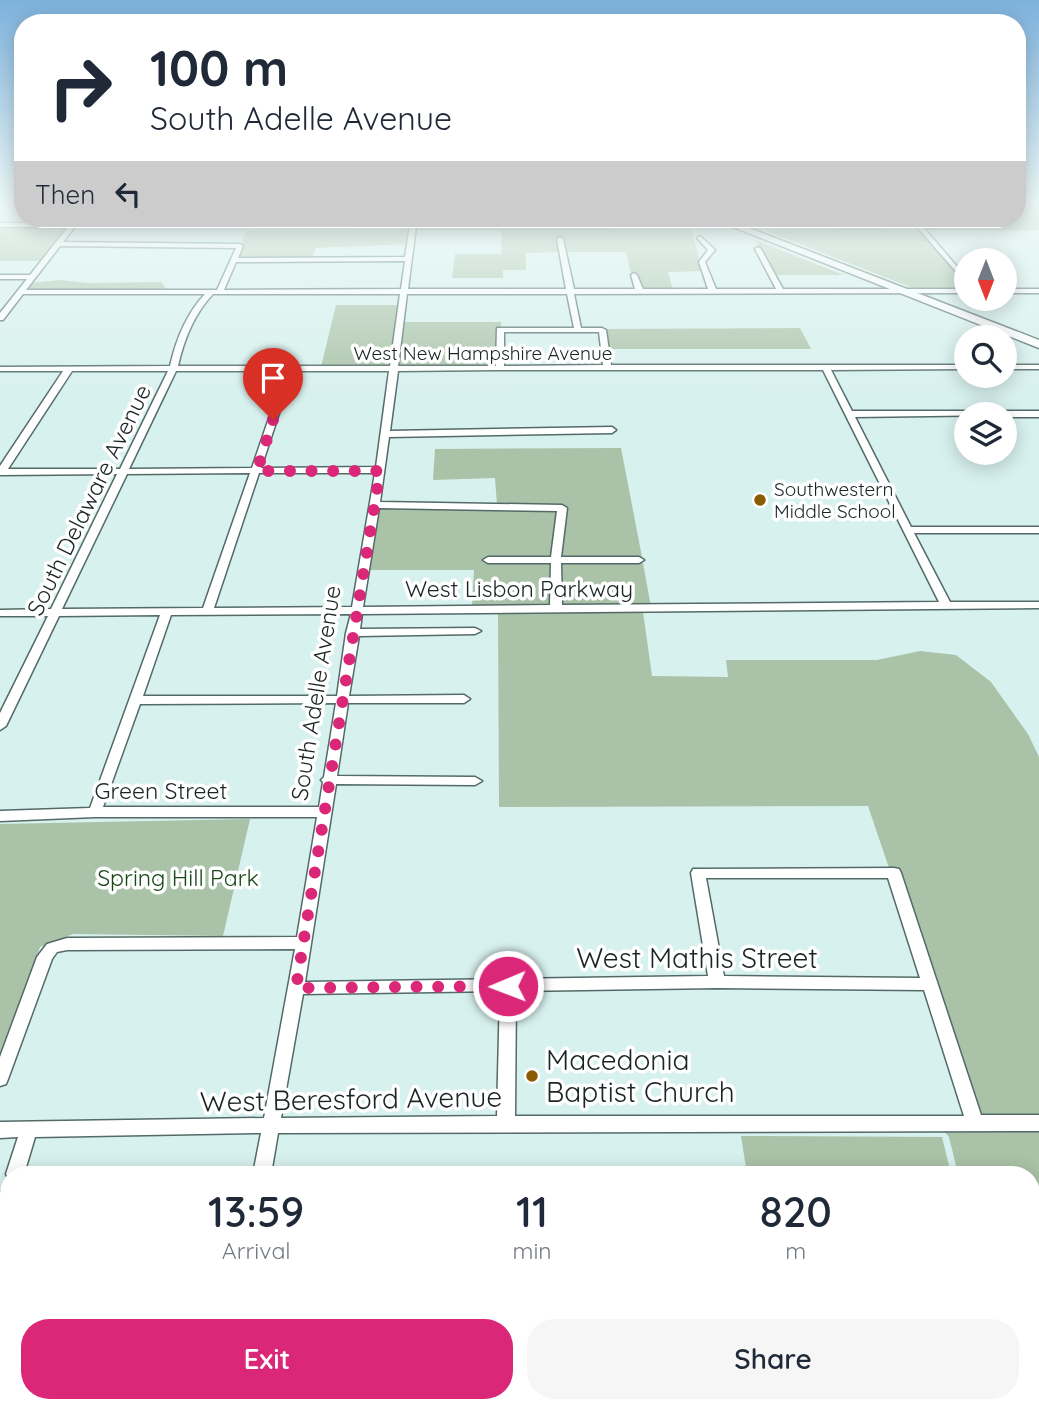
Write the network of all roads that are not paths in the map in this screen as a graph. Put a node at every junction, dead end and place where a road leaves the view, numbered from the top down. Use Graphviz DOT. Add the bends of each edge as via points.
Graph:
graph roads {
  1 [pos="40,268"];
  2 [pos="229,268"];
  3 [pos="406,268"];
  4 [pos="565,268"];
  5 [pos="704,268"];
  6 [pos="768,268"];
  7 [pos="843,268"];
  8 [pos="634,275"];
  9 [pos="0,277"];
  10 [pos="33,277"];
  11 [pos="781,291"];
  12 [pos="954,291"];
  13 [pos="1017,291"];
  14 [pos="1039,291"];
  15 [pos="21,292"];
  16 [pos="215,292"];
  17 [pos="403,292"];
  18 [pos="569,292"];
  19 [pos="640,292"];
  20 [pos="713,292"];
  21 [pos="904,292"];
  22 [pos="0,318"];
  23 [pos="578,330"];
  24 [pos="1039,344"];
  25 [pos="954,367"];
  26 [pos="1017,367"];
  27 [pos="1039,367"];
  28 [pos="826,368"];
  29 [pos="0,369"];
  30 [pos="69,369"];
  31 [pos="173,369"];
  32 [pos="290,369"];
  33 [pos="395,369"];
  34 [pos="500,369"];
  35 [pos="608,369"];
  36 [pos="849,414"];
  37 [pos="1039,414"];
  38 [pos="612,430"];
  39 [pos="385,433"];
  40 [pos="124,471"];
  41 [pos="257,471"];
  42 [pos="380,471"];
  43 [pos="1,472"];
  44 [pos="374,505"];
  45 [pos="908,530"];
  46 [pos="1039,530"];
  47 [pos="556,559"];
  48 [pos="488,560"];
  49 [pos="639,560"];
  50 [pos="1039,605"];
  51 [pos="946,606"];
  52 [pos="556,610"];
  53 [pos="355,611"];
  54 [pos="167,612"];
  55 [pos="207,612"];
  56 [pos="0,613"];
  57 [pos="55,613"];
  58 [pos="475,631"];
  59 [pos="352,633"];
  60 [pos="341,699"];
  61 [pos="464,699"];
  62 [pos="137,700"];
  63 [pos="0,726"];
  64 [pos="327,780"];
  65 [pos="475,780"];
  66 [pos="94,812"];
  67 [pos="323,812"];
  68 [pos="0,816"];
  69 [pos="894,873"];
  70 [pos="302,943"];
  71 [pos="717,982"];
  72 [pos="931,984"];
  73 [pos="508,986"];
  74 [pos="296,988"];
  75 [pos="0,1079"];
  76 [pos="975,1123"];
  77 [pos="1039,1123"];
  78 [pos="506,1124"];
  79 [pos="272,1126"];
  80 [pos="29,1129"];
  81 [pos="0,1130"];
  82 [pos="17,1166"];
  83 [pos="264,1166"];
  1 -- 10 [label="street"];
  2 -- 16 [label="street, South Delaware Avenue"];
  3 -- 17 [label="street, South Adelle Avenue"];
  4 -- 18 [label="street"];
  5 -- 20 [label="street"];
  6 -- 11 [label="street"];
  7 -- 21 [label="highway"];
  8 -- 19 [label="street"];
  9 -- 10 [label="street"];
  10 -- 15 [label="street"];
  11 -- 20 [label="street"];
  11 -- 21 [label="street"];
  12 -- 21 [label="street"];
  13 -- 14 [label="street"];
  15 -- 16 [label="street"];
  15 -- 22 [label="street"];
  16 -- 17 [label="street"];
  16 -- 31 [label="street, South Delaware Avenue" via="203,299 176,349"];
  17 -- 18 [label="street"];
  17 -- 33 [label="street, South Adelle Avenue"];
  18 -- 19 [label="street"];
  18 -- 23 [label="street"];
  19 -- 20 [label="street"];
  21 -- 24 [label="highway"];
  23 -- 34 [label="street" via="500,330"];
  23 -- 35 [label="street" via="602,330"];
  25 -- 28 [label="street, West New Hampshire Avenue"];
  26 -- 27 [label="street"];
  28 -- 35 [label="street, West New Hampshire Avenue"];
  28 -- 36 [label="street"];
  29 -- 30 [label="street, West New Hampshire Avenue"];
  30 -- 31 [label="street, West New Hampshire Avenue"];
  30 -- 43 [label="street"];
  31 -- 32 [label="street, West New Hampshire Avenue"];
  31 -- 40 [label="street, South Delaware Avenue"];
  32 -- 33 [label="street, West New Hampshire Avenue"];
  32 -- 41 [label="street"];
  33 -- 34 [label="street, West New Hampshire Avenue"];
  33 -- 39 [label="street, South Adelle Avenue"];
  34 -- 35 [label="street, West New Hampshire Avenue"];
  36 -- 37 [label="street"];
  36 -- 45 [label="street"];
  38 -- 39 [label="street"];
  39 -- 42 [label="street, South Adelle Avenue"];
  40 -- 41 [label="street"];
  40 -- 43 [label="street"];
  40 -- 57 [label="street, South Delaware Avenue"];
  41 -- 42 [label="street"];
  41 -- 55 [label="street"];
  42 -- 44 [label="street, South Adelle Avenue"];
  44 -- 47 [label="street" via="562,508"];
  44 -- 53 [label="street, South Adelle Avenue"];
  45 -- 46 [label="street"];
  45 -- 51 [label="street"];
  47 -- 48 [label="street"];
  47 -- 49 [label="street"];
  47 -- 52 [label="street"];
  50 -- 51 [label="street, West Lisbon Parkway"];
  51 -- 52 [label="street, West Lisbon Parkway"];
  52 -- 53 [label="street, West Lisbon Parkway"];
  53 -- 55 [label="street, West Lisbon Parkway"];
  53 -- 59 [label="street, South Adelle Avenue"];
  54 -- 55 [label="street, West Lisbon Parkway"];
  54 -- 57 [label="street, West Lisbon Parkway"];
  54 -- 62 [label="street"];
  56 -- 57 [label="street, West Lisbon Parkway"];
  57 -- 63 [label="street, South Delaware Avenue"];
  58 -- 59 [label="street"];
  59 -- 60 [label="street, South Adelle Avenue"];
  60 -- 61 [label="street"];
  60 -- 62 [label="street"];
  60 -- 64 [label="street, South Adelle Avenue"];
  62 -- 66 [label="street"];
  64 -- 65 [label="street"];
  64 -- 67 [label="street, South Adelle Avenue"];
  66 -- 67 [label="street, Green Street"];
  66 -- 68 [label="street, Green Street"];
  67 -- 70 [label="street, South Adelle Avenue"];
  69 -- 71 [label="street" via="698,873"];
  69 -- 72 [label="street"];
  70 -- 74 [label="street, South Adelle Avenue"];
  70 -- 75 [label="street" via="67,944 52,948"];
  71 -- 72 [label="street, West Mathis Street"];
  71 -- 73 [label="street, West Mathis Street"];
  72 -- 76 [label="street"];
  73 -- 74 [label="street, West Mathis Street"];
  73 -- 78 [label="street"];
  74 -- 79 [label="street, South Adelle Avenue"];
  76 -- 77 [label="street, West Beresford Avenue"];
  76 -- 78 [label="street, West Beresford Avenue"];
  78 -- 79 [label="street, West Beresford Avenue"];
  79 -- 80 [label="street, West Beresford Avenue"];
  79 -- 83 [label="street, South Adelle Avenue"];
  80 -- 81 [label="street, West Beresford Avenue"];
  80 -- 82 [label="street"];
}
